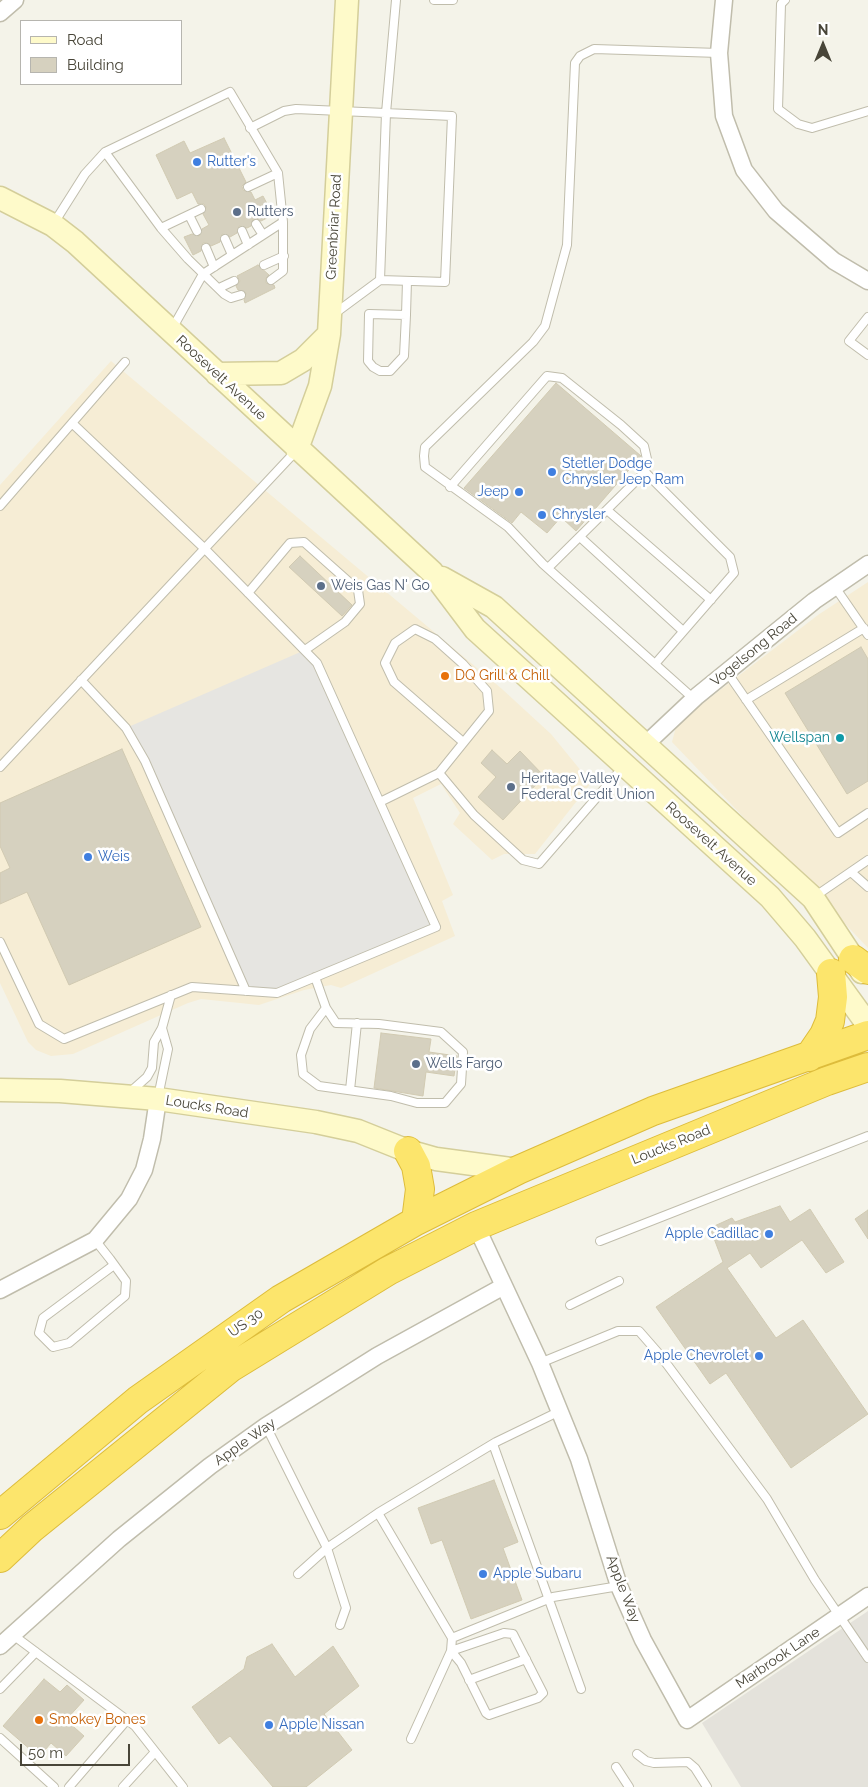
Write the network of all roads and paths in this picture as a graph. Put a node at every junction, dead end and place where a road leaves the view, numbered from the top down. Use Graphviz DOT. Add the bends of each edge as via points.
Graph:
graph roads {
  1 [pos="15,0"];
  2 [pos="347,0"];
  3 [pos="396,0"];
  4 [pos="434,0"];
  5 [pos="453,0"];
  6 [pos="724,0"];
  7 [pos="785,0"];
  8 [pos="0,12"];
  9 [pos="719,53"];
  10 [pos="868,111"];
  11 [pos="340,112"];
  12 [pos="386,113"];
  13 [pos="250,128"];
  14 [pos="105,152"];
  15 [pos="278,173"];
  16 [pos="248,187"];
  17 [pos="0,198"];
  18 [pos="201,209"];
  19 [pos="189,214"];
  20 [pos="283,222"];
  21 [pos="256,224"];
  22 [pos="53,225"];
  23 [pos="161,228"];
  24 [pos="197,231"];
  25 [pos="242,231"];
  26 [pos="262,236"];
  27 [pos="225,239"];
  28 [pos="248,245"];
  29 [pos="206,248"];
  30 [pos="232,255"];
  31 [pos="284,256"];
  32 [pos="264,265"];
  33 [pos="214,267"];
  34 [pos="203,274"];
  35 [pos="271,280"];
  36 [pos="380,280"];
  37 [pos="868,280"];
  38 [pos="234,281"];
  39 [pos="407,281"];
  40 [pos="219,288"];
  41 [pos="241,295"];
  42 [pos="406,315"];
  43 [pos="868,317"];
  44 [pos="329,325"];
  45 [pos="171,331"];
  46 [pos="868,355"];
  47 [pos="125,362"];
  48 [pos="217,374"];
  49 [pos="72,423"];
  50 [pos="297,449"];
  51 [pos="645,472"];
  52 [pos="450,487"];
  53 [pos="0,506"];
  54 [pos="607,510"];
  55 [pos="580,537"];
  56 [pos="205,549"];
  57 [pos="867,566"];
  58 [pos="548,568"];
  59 [pos="432,572"];
  60 [pos="835,586"];
  61 [pos="248,593"];
  62 [pos="710,600"];
  63 [pos="683,631"];
  64 [pos="866,631"];
  65 [pos="496,648"];
  66 [pos="305,650"];
  67 [pos="654,664"];
  68 [pos="727,672"];
  69 [pos="81,680"];
  70 [pos="694,699"];
  71 [pos="746,700"];
  72 [pos="464,742"];
  73 [pos="646,744"];
  74 [pos="625,765"];
  75 [pos="0,767"];
  76 [pos="439,773"];
  77 [pos="380,802"];
  78 [pos="868,813"];
  79 [pos="868,860"];
  80 [pos="851,872"];
  81 [pos="868,888"];
  82 [pos="813,898"];
  83 [pos="0,942"];
  84 [pos="855,970"];
  85 [pos="315,977"];
  86 [pos="246,991"];
  87 [pos="171,995"];
  88 [pos="326,1008"];
  89 [pos="357,1023"];
  90 [pos="868,1025"];
  91 [pos="162,1028"];
  92 [pos="868,1035"];
  93 [pos="809,1057"];
  94 [pos="868,1067"];
  95 [pos="0,1090"];
  96 [pos="350,1090"];
  97 [pos="125,1096"];
  98 [pos="158,1099"];
  99 [pos="868,1136"];
  100 [pos="408,1151"];
  101 [pos="518,1170"];
  102 [pos="416,1222"];
  103 [pos="476,1226"];
  104 [pos="95,1240"];
  105 [pos="600,1241"];
  106 [pos="114,1265"];
  107 [pos="618,1281"];
  108 [pos="504,1286"];
  109 [pos="0,1290"];
  110 [pos="570,1305"];
  111 [pos="540,1363"];
  112 [pos="560,1411"];
  113 [pos="266,1426"];
  114 [pos="493,1444"];
  115 [pos="378,1513"];
  116 [pos="0,1515"];
  117 [pos="326,1548"];
  118 [pos="0,1558"];
  119 [pos="298,1574"];
  120 [pos="619,1586"];
  121 [pos="868,1596"];
  122 [pos="548,1598"];
  123 [pos="840,1616"];
  124 [pos="340,1625"];
  125 [pos="13,1635"];
  126 [pos="452,1638"];
  127 [pos="0,1646"];
  128 [pos="451,1651"];
  129 [pos="36,1652"];
  130 [pos="868,1658"];
  131 [pos="526,1659"];
  132 [pos="469,1680"];
  133 [pos="0,1689"];
  134 [pos="581,1689"];
  135 [pos="127,1720"];
  136 [pos="688,1720"];
  137 [pos="0,1738"];
  138 [pos="411,1738"];
  139 [pos="155,1752"];
  140 [pos="636,1754"];
  141 [pos="616,1767"];
  142 [pos="180,1786"];
  143 [pos="54,1787"];
  144 [pos="69,1787"];
  145 [pos="123,1787"];
  146 [pos="629,1787"];
  147 [pos="707,1787"];
  1 -- 8 [label="street"];
  2 -- 11 [label="main road, Greenbriar Road"];
  3 -- 12 [label="lane"];
  4 -- 5 [label="lane"];
  6 -- 9 [label="street"];
  7 -- 10 [label="lane" via="780,4 778,109 798,124 812,128"];
  9 -- 37 [label="street" via="724,116 744,170 776,211 834,261"];
  9 -- 52 [label="lane" via="594,49 580,56 576,63 567,245 545,326 533,342 425,447 425,468"];
  11 -- 12 [label="lane"];
  11 -- 13 [label="lane" via="284,110"];
  11 -- 44 [label="main road, Greenbriar Road"];
  12 -- 36 [label="lane"];
  12 -- 39 [label="lane" via="452,116 444,282"];
  13 -- 14 [label="lane" via="230,92"];
  13 -- 15 [label="lane"];
  14 -- 22 [label="lane" via="85,174"];
  14 -- 23 [label="lane"];
  15 -- 16 [label="lane"];
  15 -- 20 [label="lane"];
  17 -- 22 [label="main road, Roosevelt Avenue"];
  18 -- 19 [label="lane"];
  19 -- 23 [label="lane"];
  19 -- 24 [label="lane"];
  20 -- 26 [label="lane"];
  20 -- 31 [label="lane"];
  21 -- 26 [label="lane"];
  22 -- 45 [label="main road, Roosevelt Avenue" via="93,257"];
  23 -- 34 [label="lane"];
  25 -- 28 [label="lane"];
  26 -- 28 [label="lane"];
  27 -- 30 [label="lane"];
  28 -- 30 [label="lane"];
  29 -- 33 [label="lane"];
  30 -- 33 [label="lane"];
  31 -- 32 [label="lane"];
  31 -- 35 [label="lane" via="283,271"];
  33 -- 34 [label="lane"];
  34 -- 40 [label="lane"];
  34 -- 45 [label="lane"];
  36 -- 39 [label="lane"];
  36 -- 44 [label="lane"];
  38 -- 40 [label="lane"];
  39 -- 42 [label="lane"];
  40 -- 41 [label="lane" via="231,298"];
  42 -- 42 [label="lane" via="404,356 390,371 373,367 368,361 370,314"];
  43 -- 46 [label="lane" via="849,341"];
  44 -- 48 [label="main road" via="303,360 281,373"];
  44 -- 50 [label="main road, Greenbriar Road" via="320,386"];
  45 -- 48 [label="main road, Roosevelt Avenue"];
  47 -- 49 [label="lane"];
  48 -- 50 [label="main road, Roosevelt Avenue"];
  49 -- 53 [label="lane"];
  49 -- 56 [label="lane"];
  50 -- 56 [label="lane"];
  50 -- 59 [label="main road, Roosevelt Avenue"];
  51 -- 52 [label="lane" via="644,446 562,378 547,376"];
  51 -- 54 [label="lane"];
  51 -- 62 [label="lane" via="730,557 734,573"];
  52 -- 58 [label="lane" via="508,527"];
  54 -- 55 [label="lane"];
  54 -- 62 [label="lane"];
  55 -- 58 [label="lane"];
  55 -- 63 [label="lane"];
  56 -- 61 [label="lane"];
  56 -- 69 [label="lane"];
  57 -- 60 [label="street, Vogelsong Road"];
  58 -- 67 [label="lane"];
  59 -- 65 [label="main road, Roosevelt Avenue" via="475,629"];
  59 -- 73 [label="main road, Roosevelt Avenue" via="494,608"];
  60 -- 64 [label="lane"];
  60 -- 68 [label="street, Vogelsong Road"];
  61 -- 66 [label="lane"];
  61 -- 66 [label="lane" via="290,543 304,542 358,590 360,604 345,622"];
  62 -- 63 [label="lane"];
  63 -- 67 [label="lane"];
  64 -- 71 [label="lane"];
  65 -- 73 [label="main road" via="527,661 619,742 638,749"];
  65 -- 74 [label="main road, Roosevelt Avenue"];
  66 -- 77 [label="lane" via="317,663"];
  67 -- 70 [label="lane"];
  68 -- 70 [label="street, Vogelsong Road"];
  68 -- 71 [label="lane"];
  69 -- 75 [label="lane"];
  69 -- 86 [label="lane" via="126,728 145,761"];
  70 -- 73 [label="street, Vogelsong Road"];
  71 -- 78 [label="lane" via="838,833"];
  72 -- 72 [label="lane" via="489,711 487,691 464,664 435,639 415,629 394,644 385,663 394,682"];
  72 -- 76 [label="lane"];
  73 -- 82 [label="main road, Roosevelt Avenue"];
  74 -- 76 [label="lane" via="539,864 523,860 516,854 474,815"];
  74 -- 84 [label="main road, Roosevelt Avenue" via="788,917"];
  76 -- 77 [label="lane"];
  77 -- 85 [label="lane" via="436,927"];
  79 -- 80 [label="lane"];
  80 -- 81 [label="lane"];
  80 -- 82 [label="lane"];
  82 -- 84 [label="main road, Roosevelt Avenue"];
  83 -- 87 [label="lane" via="40,1024 64,1039"];
  84 -- 90 [label="main road, Roosevelt Avenue"];
  84 -- 93 [label="highway" via="833,997 830,1021"];
  85 -- 86 [label="lane" via="277,993"];
  85 -- 88 [label="lane"];
  86 -- 87 [label="lane" via="192,986"];
  87 -- 91 [label="lane"];
  88 -- 89 [label="lane" via="336,1022"];
  88 -- 96 [label="lane" via="310,1029 304,1046 301,1055 303,1074 319,1086"];
  89 -- 96 [label="lane"];
  89 -- 96 [label="lane" via="441,1032 464,1052 461,1084 445,1103 417,1103"];
  91 -- 97 [label="lane" via="154,1042 152,1068 147,1077"];
  91 -- 98 [label="lane" via="168,1049"];
  92 -- 93 [label="highway, US 30"];
  93 -- 101 [label="highway, US 30" via="653,1111"];
  94 -- 103 [label="highway, Loucks Road"];
  95 -- 97 [label="main road, Loucks Road"];
  97 -- 98 [label="main road, Loucks Road"];
  98 -- 100 [label="main road, Loucks Road" via="316,1122 358,1131"];
  98 -- 104 [label="street" via="144,1170 129,1199"];
  99 -- 105 [label="lane"];
  100 -- 101 [label="main road, Loucks Road" via="436,1159"];
  100 -- 102 [label="highway" via="416,1166 420,1189"];
  101 -- 102 [label="highway, US 30 / US 30"];
  102 -- 116 [label="highway, US 30 / US 30" via="281,1299 138,1400"];
  103 -- 108 [label="street, Apple Way"];
  103 -- 118 [label="highway" via="388,1271 230,1368 32,1528"];
  104 -- 106 [label="lane"];
  104 -- 109 [label="street"];
  106 -- 106 [label="lane" via="126,1281 125,1296 69,1343 53,1347 38,1333 43,1318"];
  107 -- 110 [label="lane"];
  108 -- 111 [label="street, Apple Way"];
  108 -- 113 [label="street, Apple Way" via="377,1356"];
  111 -- 112 [label="street, Apple Way"];
  111 -- 123 [label="lane" via="618,1331 639,1331 767,1499"];
  112 -- 114 [label="lane"];
  112 -- 120 [label="street, Apple Way" via="579,1459"];
  113 -- 117 [label="lane"];
  113 -- 125 [label="street, Apple Way" via="119,1539"];
  114 -- 115 [label="lane"];
  114 -- 122 [label="lane"];
  115 -- 117 [label="lane"];
  115 -- 126 [label="lane"];
  117 -- 119 [label="lane"];
  117 -- 124 [label="lane" via="346,1608"];
  120 -- 122 [label="lane"];
  120 -- 136 [label="street, Apple Way" via="642,1640"];
  121 -- 123 [label="street, Marbrook Lane"];
  122 -- 126 [label="lane"];
  122 -- 134 [label="lane"];
  123 -- 130 [label="lane"];
  123 -- 136 [label="street, Marbrook Lane"];
  125 -- 127 [label="street, Apple Way"];
  125 -- 129 [label="lane"];
  126 -- 128 [label="lane"];
  128 -- 131 [label="lane" via="508,1633 515,1638"];
  128 -- 132 [label="lane"];
  128 -- 138 [label="lane"];
  129 -- 133 [label="lane"];
  129 -- 135 [label="lane"];
  131 -- 132 [label="lane"];
  131 -- 132 [label="lane" via="542,1693 538,1698 493,1716 486,1714"];
  135 -- 139 [label="lane"];
  135 -- 144 [label="lane"];
  137 -- 143 [label="lane"];
  139 -- 142 [label="lane"];
  139 -- 145 [label="lane"];
  140 -- 147 [label="lane" via="654,1763 688,1762"];
  141 -- 146 [label="lane"];
}
